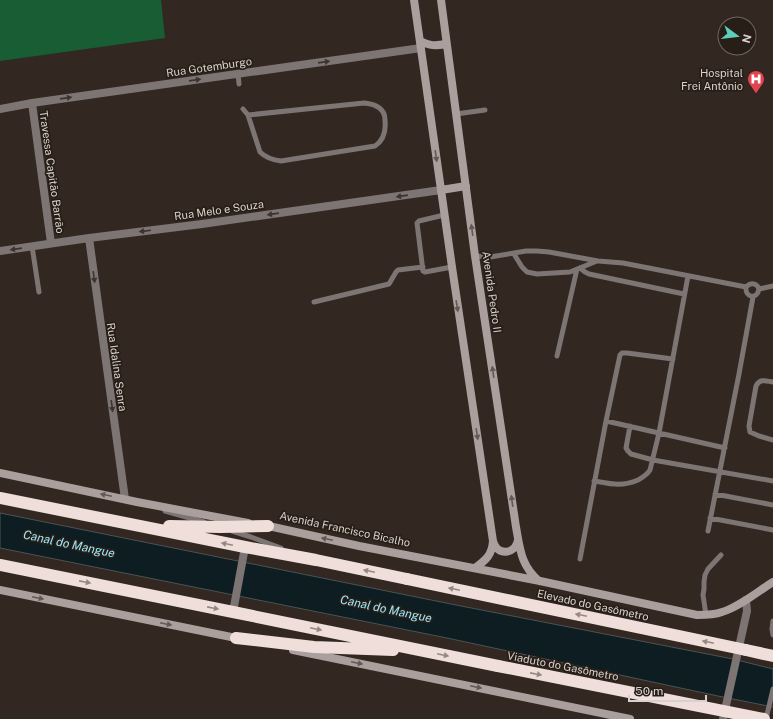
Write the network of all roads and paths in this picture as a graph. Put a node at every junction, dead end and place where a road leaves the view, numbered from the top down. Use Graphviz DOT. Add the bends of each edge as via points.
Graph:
graph roads {
  1 [pos="414,0"];
  2 [pos="440,0"];
  3 [pos="420,44"];
  4 [pos="446,44"];
  5 [pos="238,74"];
  6 [pos="239,84"];
  7 [pos="32,103"];
  8 [pos="0,109"];
  9 [pos="243,110"];
  10 [pos="485,110"];
  11 [pos="456,114"];
  12 [pos="248,115"];
  13 [pos="466,186"];
  14 [pos="441,190"];
  15 [pos="444,216"];
  16 [pos="88,238"];
  17 [pos="51,244"];
  18 [pos="32,246"];
  19 [pos="0,251"];
  20 [pos="514,254"];
  21 [pos="475,256"];
  22 [pos="598,261"];
  23 [pos="423,267"];
  24 [pos="452,267"];
  25 [pos="579,269"];
  26 [pos="688,276"];
  27 [pos="773,286"];
  28 [pos="746,287"];
  29 [pos="759,289"];
  30 [pos="39,292"];
  31 [pos="684,294"];
  32 [pos="753,297"];
  33 [pos="314,302"];
  34 [pos="557,356"];
  35 [pos="673,359"];
  36 [pos="773,382"];
  37 [pos="606,421"];
  38 [pos="630,426"];
  39 [pos="659,433"];
  40 [pos="773,440"];
  41 [pos="725,448"];
  42 [pos="653,460"];
  43 [pos="720,472"];
  44 [pos="0,473"];
  45 [pos="594,481"];
  46 [pos="773,481"];
  47 [pos="715,494"];
  48 [pos="0,498"];
  49 [pos="124,499"];
  50 [pos="137,502"];
  51 [pos="773,505"];
  52 [pos="710,518"];
  53 [pos="136,525"];
  54 [pos="268,526"];
  55 [pos="221,527"];
  56 [pos="773,530"];
  57 [pos="708,531"];
  58 [pos="518,539"];
  59 [pos="494,540"];
  60 [pos="245,548"];
  61 [pos="721,555"];
  62 [pos="580,559"];
  63 [pos="316,560"];
  64 [pos="0,565"];
  65 [pos="475,568"];
  66 [pos="540,581"];
  67 [pos="773,582"];
  68 [pos="0,590"];
  69 [pos="746,600"];
  70 [pos="233,612"];
  71 [pos="706,615"];
  72 [pos="773,621"];
  73 [pos="773,635"];
  74 [pos="236,638"];
  75 [pos="417,650"];
  76 [pos="773,656"];
  77 [pos="773,689"];
  78 [pos="771,711"];
  79 [pos="630,719"];
  80 [pos="723,719"];
  81 [pos="765,719"];
  1 -- 3 [label="main road"];
  2 -- 4 [label="main road, Avenida Pedro II"];
  3 -- 4 [label="main road"];
  5 -- 3 [label="street, Rua Gotemburgo, one-way"];
  3 -- 14 [label="main road, one-way"];
  4 -- 11 [label="main road, Avenida Pedro II"];
  5 -- 6 [label="lane"];
  7 -- 5 [label="street, Rua Gotemburgo, one-way"];
  7 -- 8 [label="street, Rua Gotemburgo"];
  7 -- 17 [label="street, Travessa Capitão Barrão"];
  9 -- 12 [label="lane"];
  10 -- 11 [label="lane"];
  11 -- 13 [label="main road, Avenida Pedro II"];
  12 -- 12 [label="lane" via="260,152 281,162 375,146 382,140 386,129 383,112 376,106 364,102"];
  13 -- 14 [label="main road"];
  21 -- 13 [label="main road, Avenida Pedro II, one-way"];
  14 -- 15 [label="main road"];
  14 -- 16 [label="street, Rua Melo e Souza, one-way"];
  15 -- 23 [label="lane" via="417,223"];
  15 -- 24 [label="main road"];
  16 -- 17 [label="street, Rua Melo e Souza"];
  16 -- 49 [label="street, Rua Idalina Senra, one-way"];
  17 -- 18 [label="street, Rua Melo e Souza"];
  18 -- 19 [label="street, Rua Melo e Souza, one-way"];
  18 -- 30 [label="lane"];
  20 -- 21 [label="lane"];
  20 -- 22 [label="lane" via="538,251"];
  20 -- 25 [label="lane" via="527,272 537,274"];
  58 -- 21 [label="main road, Avenida Pedro II, one-way"];
  22 -- 25 [label="lane"];
  22 -- 26 [label="lane" via="623,263"];
  23 -- 24 [label="lane" via="425,272"];
  23 -- 33 [label="lane" via="398,270 389,284"];
  24 -- 59 [label="main road, one-way"];
  25 -- 31 [label="lane" via="589,274"];
  25 -- 34 [label="lane"];
  26 -- 28 [label="lane"];
  26 -- 31 [label="lane"];
  27 -- 29 [label="lane"];
  28 -- 29 [label="lane" via="752,283"];
  28 -- 32 [label="lane" via="747,294"];
  29 -- 32 [label="lane" via="759,293"];
  31 -- 35 [label="lane"];
  32 -- 41 [label="lane"];
  35 -- 37 [label="lane" via="622,353"];
  35 -- 39 [label="lane"];
  36 -- 40 [label="lane" via="758,382 749,426 750,432 754,435"];
  37 -- 38 [label="lane"];
  37 -- 45 [label="lane"];
  38 -- 39 [label="lane"];
  38 -- 42 [label="lane" via="626,448 628,451"];
  39 -- 41 [label="lane"];
  39 -- 42 [label="lane"];
  41 -- 43 [label="lane"];
  42 -- 43 [label="lane"];
  42 -- 45 [label="lane" via="648,474 632,482 615,485"];
  43 -- 46 [label="lane"];
  43 -- 47 [label="lane"];
  49 -- 44 [label="main road, Avenida Francisco Bicalho, one-way"];
  45 -- 62 [label="lane"];
  47 -- 51 [label="lane"];
  47 -- 52 [label="lane"];
  48 -- 53 [label="highway"];
  49 -- 50 [label="main road, Avenida Francisco Bicalho"];
  50 -- 54 [label="main road, Avenida Francisco Bicalho"];
  50 -- 55 [label="lane"];
  52 -- 56 [label="lane"];
  52 -- 57 [label="lane"];
  53 -- 55 [label="highway"];
  60 -- 53 [label="highway, one-way"];
  54 -- 55 [label="highway"];
  65 -- 54 [label="main road, Avenida Francisco Bicalho, one-way"];
  55 -- 63 [label="lane"];
  58 -- 59 [label="main road" via="514,549 508,552 496,548"];
  58 -- 66 [label="main road, Avenida Pedro II" via="525,565"];
  59 -- 65 [label="main road" via="489,556"];
  60 -- 63 [label="highway"];
  60 -- 70 [label="street"];
  61 -- 71 [label="lane" via="705,575 702,595"];
  76 -- 63 [label="highway, Elevado do Gasômetro, one-way, bridge"];
  64 -- 70 [label="highway, one-way"];
  65 -- 66 [label="main road, Avenida Francisco Bicalho"];
  66 -- 71 [label="main road, Avenida Francisco Bicalho" via="684,613"];
  67 -- 69 [label="main road, Avenida Francisco Bicalho"];
  68 -- 74 [label="main road, one-way"];
  69 -- 71 [label="main road, Avenida Francisco Bicalho" via="721,613"];
  69 -- 80 [label="street" via="748,611"];
  70 -- 75 [label="highway, one-way"];
  72 -- 73 [label="lane"];
  74 -- 75 [label="highway" via="314,647"];
  74 -- 79 [label="main road, one-way"];
  75 -- 81 [label="highway, Viaduto do Gasômetro, one-way, bridge"];
  77 -- 78 [label="lane"];
  78 -- 81 [label="highway"];
}
